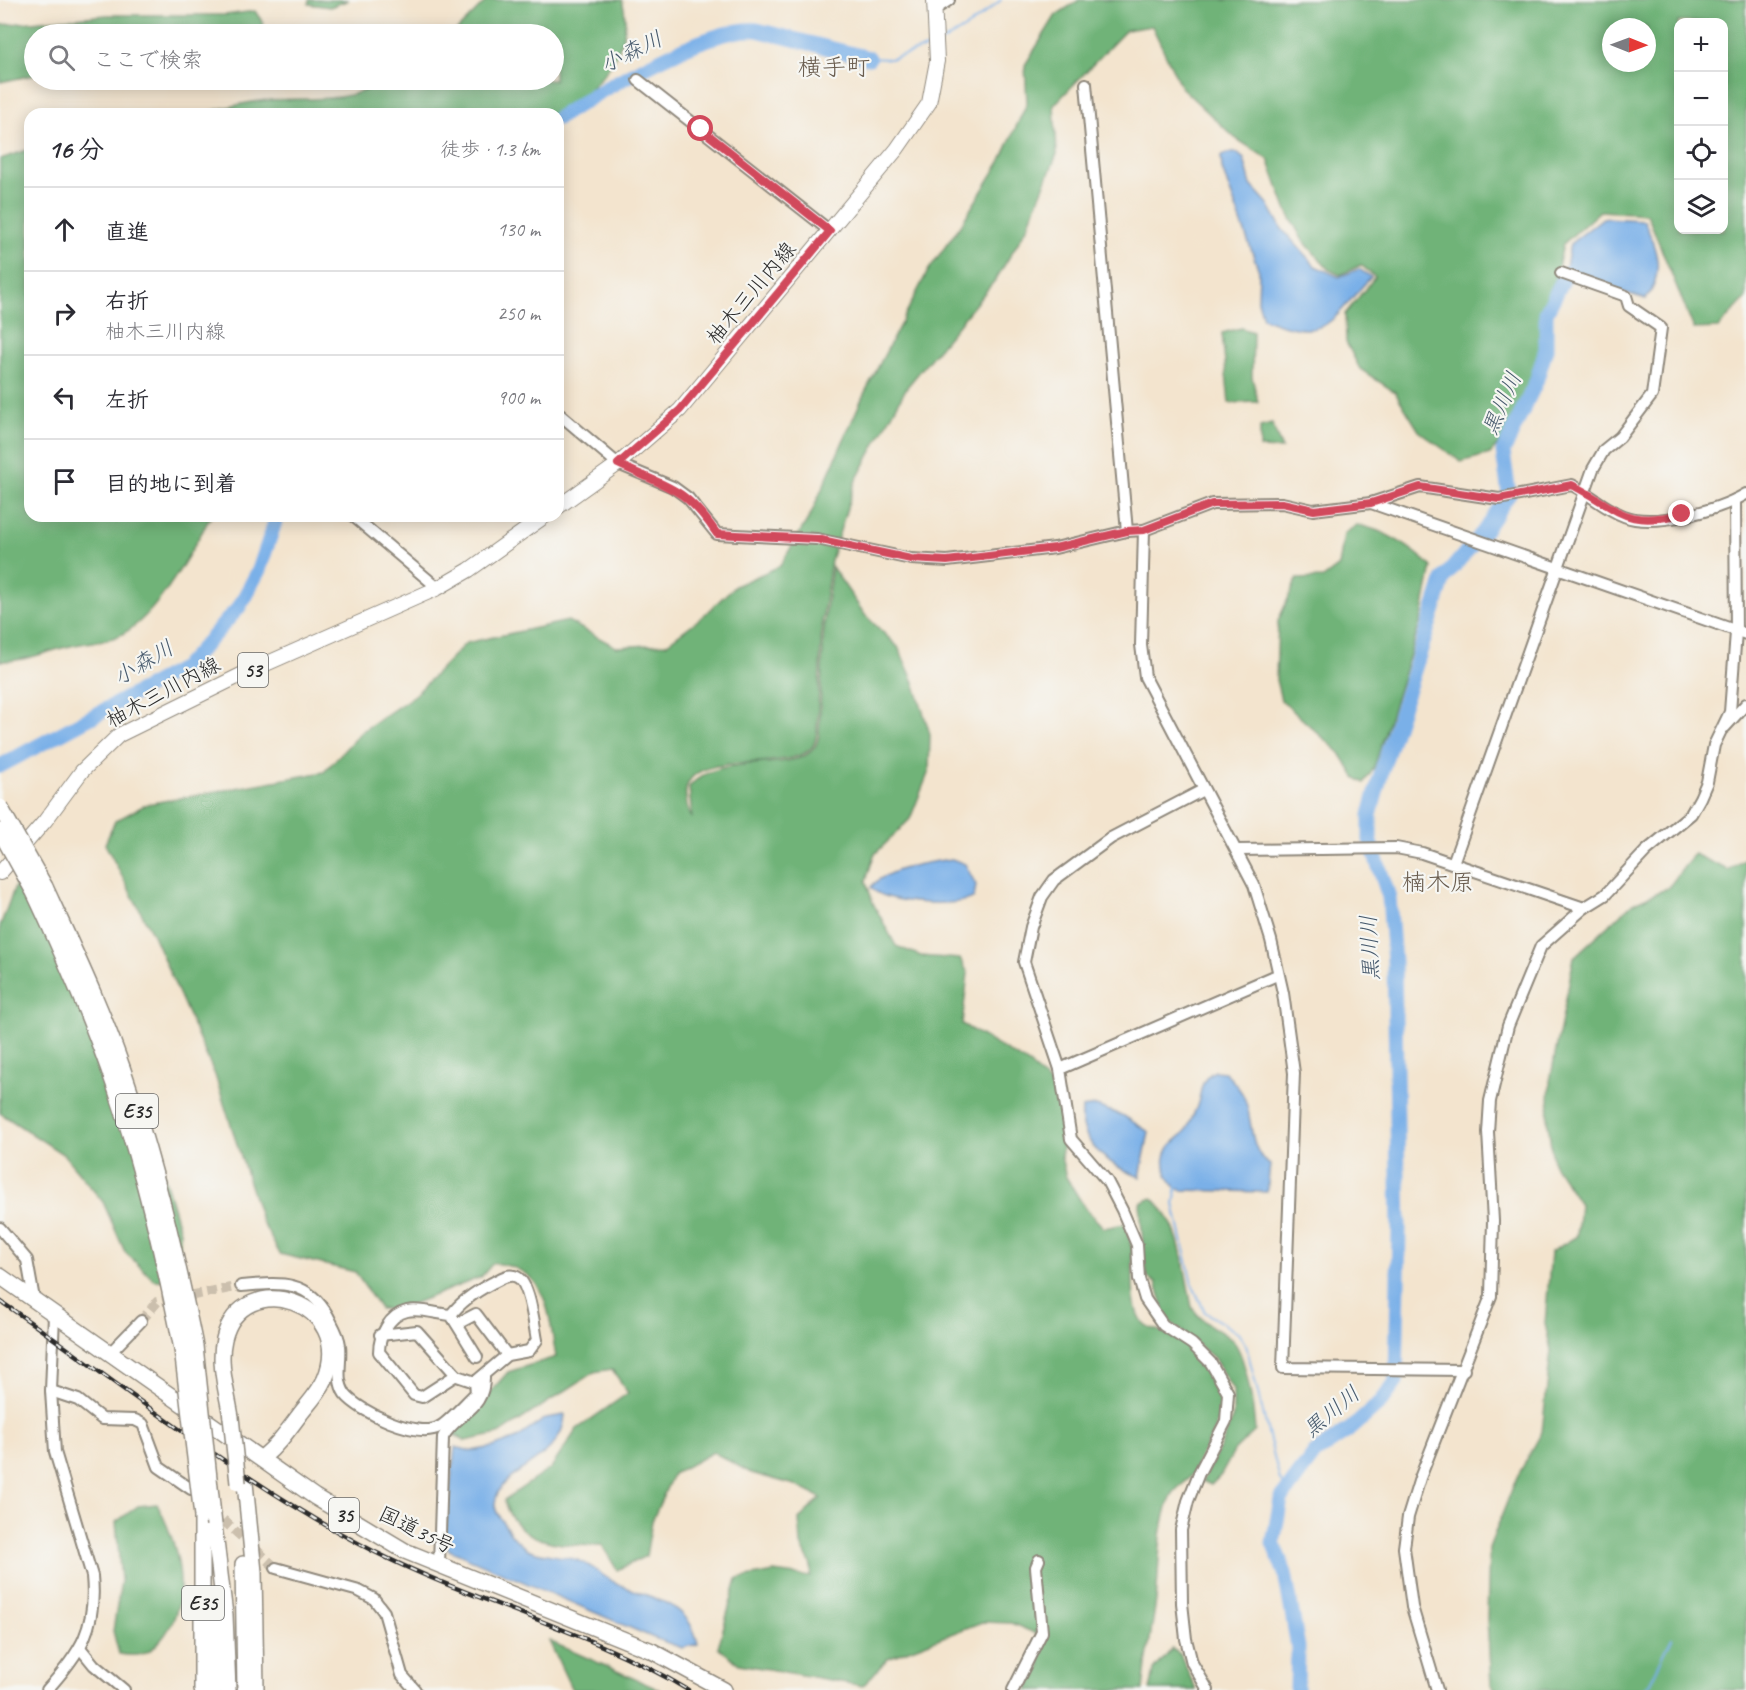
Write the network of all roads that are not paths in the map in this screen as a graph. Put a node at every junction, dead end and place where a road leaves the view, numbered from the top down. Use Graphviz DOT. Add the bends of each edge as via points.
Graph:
graph roads {
  1 [pos="949,0"];
  2 [pos="934,9"];
  3 [pos="638,80"];
  4 [pos="1086,84"];
  5 [pos="830,231"];
  6 [pos="1560,273"];
  7 [pos="564,418"];
  8 [pos="618,464"];
  9 [pos="1585,493"];
  10 [pos="1746,494"];
  11 [pos="1736,500"];
  12 [pos="564,503"];
  13 [pos="1371,503"];
  14 [pos="359,522"];
  15 [pos="537,522"];
  16 [pos="1144,530"];
  17 [pos="1127,531"];
  18 [pos="1558,569"];
  19 [pos="438,588"];
  20 [pos="1741,633"];
  21 [pos="1746,704"];
  22 [pos="1721,732"];
  23 [pos="1203,790"];
  24 [pos="0,807"];
  25 [pos="0,831"];
  26 [pos="1236,850"];
  27 [pos="1453,863"];
  28 [pos="0,873"];
  29 [pos="39,890"];
  30 [pos="1584,908"];
  31 [pos="1277,975"];
  32 [pos="1060,1069"];
  33 [pos="0,1228"];
  34 [pos="0,1276"];
  35 [pos="241,1286"];
  36 [pos="34,1299"];
  37 [pos="54,1315"];
  38 [pos="454,1319"];
  39 [pos="141,1321"];
  40 [pos="380,1335"];
  41 [pos="109,1354"];
  42 [pos="507,1355"];
  43 [pos="477,1358"];
  44 [pos="1464,1370"];
  45 [pos="456,1375"];
  46 [pos="479,1379"];
  47 [pos="51,1391"];
  48 [pos="262,1458"];
  49 [pos="241,1483"];
  50 [pos="191,1489"];
  51 [pos="208,1521"];
  52 [pos="1039,1560"];
  53 [pos="440,1565"];
  54 [pos="276,1568"];
  55 [pos="81,1649"];
  56 [pos="47,1690"];
  57 [pos="124,1690"];
  58 [pos="202,1690"];
  59 [pos="214,1690"];
  60 [pos="228,1690"];
  61 [pos="245,1690"];
  62 [pos="256,1690"];
  63 [pos="415,1690"];
  64 [pos="724,1690"];
  65 [pos="1013,1690"];
  66 [pos="1208,1690"];
  67 [pos="1437,1690"];
  1 -- 2 [label="street"];
  2 -- 5 [label="main road, 柚木三川内線" via="937,61 929,103"];
  3 -- 5 [label="street"];
  4 -- 17 [label="street"];
  5 -- 8 [label="main road, 柚木三川内線" via="680,410"];
  6 -- 9 [label="street" via="1626,296 1629,306 1662,328 1652,395 1620,437 1604,450"];
  7 -- 8 [label="street"];
  8 -- 12 [label="main road, 柚木三川内線"];
  8 -- 17 [label="street" via="673,487 723,536 817,539 904,558 947,561 1055,548"];
  9 -- 11 [label="street" via="1622,516 1636,520 1656,520"];
  9 -- 13 [label="street" via="1572,485 1499,499 1420,487"];
  9 -- 18 [label="street"];
  10 -- 11 [label="street"];
  11 -- 20 [label="street"];
  13 -- 16 [label="street" via="1314,510 1282,503 1212,504"];
  13 -- 18 [label="street"];
  14 -- 19 [label="street"];
  15 -- 19 [label="main road, 柚木三川内線 / 53"];
  16 -- 17 [label="street"];
  16 -- 23 [label="street" via="1145,677"];
  18 -- 20 [label="street"];
  18 -- 27 [label="street"];
  19 -- 28 [label="main road, 柚木三川内線 / 53" via="243,674 119,735 82,771"];
  20 -- 22 [label="street" via="1730,712"];
  21 -- 22 [label="street"];
  22 -- 30 [label="street" via="1714,745 1707,782 1690,814 1654,844 1605,895"];
  23 -- 26 [label="street"];
  23 -- 32 [label="street" via="1112,838 1054,879 1042,897 1024,962"];
  24 -- 29 [label="highway, E35, bridge"];
  25 -- 29 [label="highway, E35, bridge"];
  26 -- 27 [label="street" via="1396,848"];
  26 -- 31 [label="street" via="1254,885 1272,940"];
  27 -- 30 [label="street"];
  29 -- 51 [label="highway, E35, bridge" via="96,1000 128,1083 164,1207 211,1482"];
  30 -- 44 [label="street" via="1541,946 1508,1026 1490,1101 1488,1132 1493,1221 1491,1296"];
  31 -- 32 [label="street"];
  31 -- 44 [label="street" via="1294,1073 1283,1368"];
  32 -- 66 [label="street" via="1071,1139 1107,1180 1122,1210 1137,1245 1139,1279 1145,1299 1163,1325 1192,1344 1211,1363 1228,1393 1226,1421 1199,1473 1181,1530 1186,1639 1192,1663"];
  33 -- 36 [label="street" via="27,1260"];
  34 -- 36 [label="highway, 国道35号 / 35"];
  35 -- 46 [label="street" via="293,1285 305,1289 325,1310 340,1343 339,1379 345,1394 365,1411 410,1430 441,1427 476,1393"];
  36 -- 37 [label="highway, 国道35号 / 35"];
  37 -- 41 [label="highway, 国道35号 / 35"];
  37 -- 47 [label="street"];
  38 -- 40 [label="street" via="407,1311"];
  38 -- 42 [label="street" via="476,1314"];
  38 -- 42 [label="street" via="457,1306 481,1289 504,1277 519,1278 526,1287 537,1340 529,1351"];
  38 -- 43 [label="street"];
  39 -- 41 [label="street"];
  40 -- 45 [label="street" via="417,1330"];
  40 -- 45 [label="street" via="379,1352 414,1395 422,1397"];
  41 -- 48 [label="highway, 国道35号 / 35"];
  42 -- 46 [label="street"];
  44 -- 67 [label="street" via="1412,1502 1404,1548 1412,1607"];
  45 -- 46 [label="street"];
  46 -- 53 [label="street" via="484,1391 474,1407 448,1429 440,1447"];
  47 -- 50 [label="street" via="78,1400 102,1419 135,1420 143,1424 159,1467"];
  47 -- 55 [label="street" via="55,1452 92,1576 93,1616"];
  48 -- 49 [label="highway, bridge" via="277,1446 325,1380 330,1359 324,1326 294,1300 258,1301 241,1311 230,1324 222,1353 235,1417"];
  48 -- 53 [label="highway, 国道35号 / 35" via="363,1527"];
  49 -- 61 [label="highway"];
  49 -- 62 [label="highway" via="254,1572"];
  51 -- 58 [label="highway, E35"];
  51 -- 59 [label="highway, E35" via="216,1576"];
  51 -- 60 [label="highway" via="225,1615"];
  52 -- 65 [label="street" via="1036,1567 1042,1632"];
  53 -- 64 [label="highway, 国道35号 / 35" via="652,1651"];
  54 -- 63 [label="street" via="359,1591 374,1599 384,1612 402,1676"];
  55 -- 56 [label="street"];
  55 -- 57 [label="street"];
}
